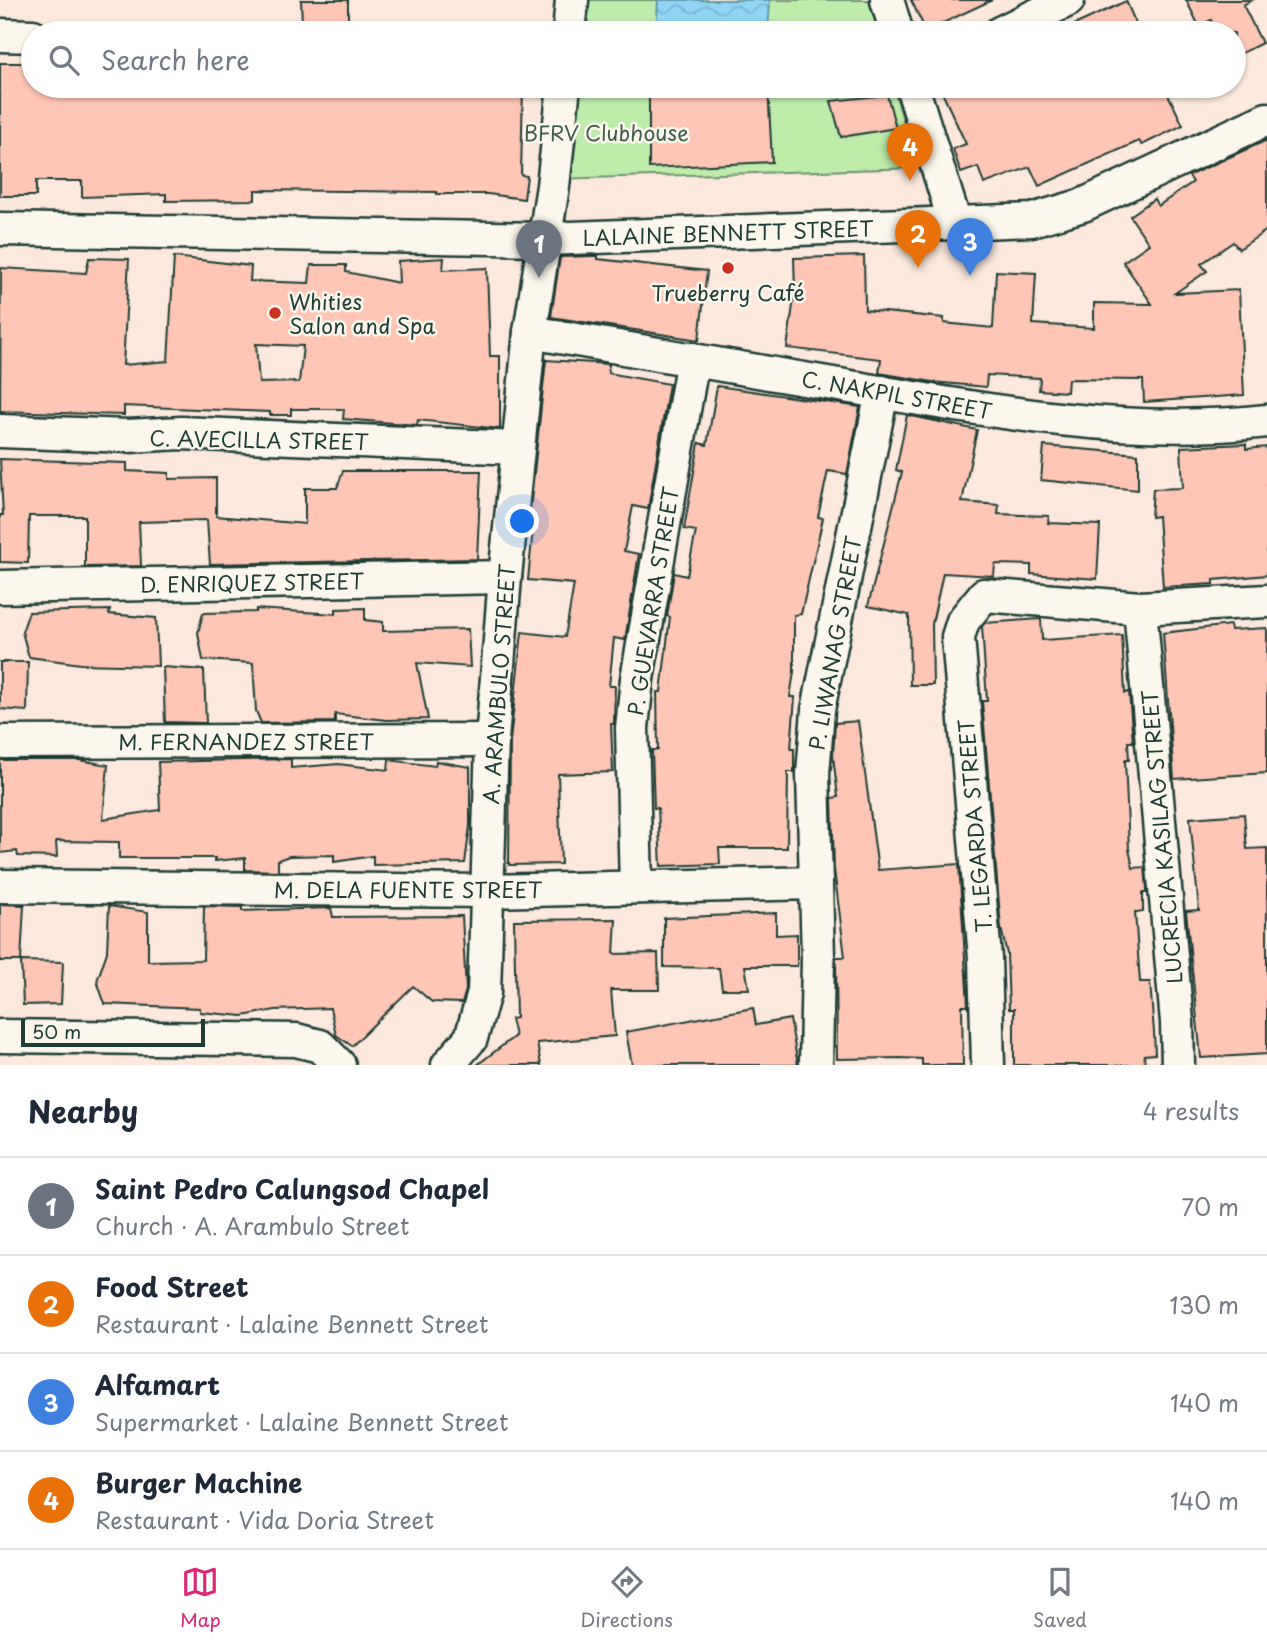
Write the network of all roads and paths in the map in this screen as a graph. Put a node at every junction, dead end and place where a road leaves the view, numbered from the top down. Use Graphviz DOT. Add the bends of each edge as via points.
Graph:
graph roads {
  1 [pos="572,0"];
  2 [pos="887,0"];
  3 [pos="1068,0"];
  4 [pos="570,21"];
  5 [pos="893,21"];
  6 [pos="1025,21"];
  7 [pos="0,35"];
  8 [pos="21,36"];
  9 [pos="563,98"];
  10 [pos="916,98"];
  11 [pos="1267,119"];
  12 [pos="955,223"];
  13 [pos="0,229"];
  14 [pos="545,239"];
  15 [pos="530,332"];
  16 [pos="693,359"];
  17 [pos="882,392"];
  18 [pos="1267,422"];
  19 [pos="0,432"];
  20 [pos="517,448"];
  21 [pos="505,577"];
  22 [pos="0,587"];
  23 [pos="1267,601"];
  24 [pos="1140,608"];
  25 [pos="492,740"];
  26 [pos="0,743"];
  27 [pos="816,883"];
  28 [pos="0,886"];
  29 [pos="636,887"];
  30 [pos="485,891"];
  31 [pos="0,1036"];
  32 [pos="339,1065"];
  33 [pos="448,1065"];
  34 [pos="816,1065"];
  35 [pos="988,1065"];
  36 [pos="1178,1065"];
  1 -- 4 [label="street"];
  2 -- 5 [label="street"];
  3 -- 6 [label="street"];
  7 -- 8 [label="street"];
  9 -- 14 [label="street, A. ARAMBULO STREET"];
  10 -- 12 [label="street"];
  11 -- 12 [label="street, LALAINE BENNETT STREET" via="1083,205 1032,220"];
  12 -- 14 [label="street, LALAINE BENNETT STREET"];
  13 -- 14 [label="street, LALAINE BENNETT STREET"];
  14 -- 15 [label="street, A. ARAMBULO STREET"];
  15 -- 16 [label="street, C. NAKPIL STREET"];
  15 -- 20 [label="street, A. ARAMBULO STREET"];
  16 -- 17 [label="street, C. NAKPIL STREET"];
  16 -- 29 [label="street, P. GUEVARRA STREET" via="637,679 632,729"];
  17 -- 18 [label="street, C. NAKPIL STREET" via="989,411 1129,425"];
  17 -- 27 [label="street, P. LIWANAG STREET" via="818,710 813,774"];
  19 -- 20 [label="street, C. AVECILLA STREET" via="181,433"];
  20 -- 21 [label="street, A. ARAMBULO STREET"];
  21 -- 22 [label="street, D. ENRIQUEZ STREET"];
  21 -- 25 [label="street, A. ARAMBULO STREET"];
  23 -- 24 [label="street"];
  24 -- 35 [label="street, T. LEGARDA STREET" via="984,595 963,621 958,637 985,958"];
  24 -- 36 [label="street, LUCRECIA KASILAG STREET"];
  25 -- 26 [label="street, M. FERNANDEZ STREET"];
  25 -- 30 [label="street, A. ARAMBULO STREET"];
  27 -- 29 [label="street, M. DELA FUENTE STREET"];
  27 -- 34 [label="street, P. LIWANAG STREET"];
  28 -- 30 [label="street, M. DELA FUENTE STREET"];
  29 -- 30 [label="street, M. DELA FUENTE STREET"];
  30 -- 33 [label="street, A. ARAMBULO STREET" via="484,993 471,1038"];
  31 -- 32 [label="street" via="296,1040 320,1046"];
}
